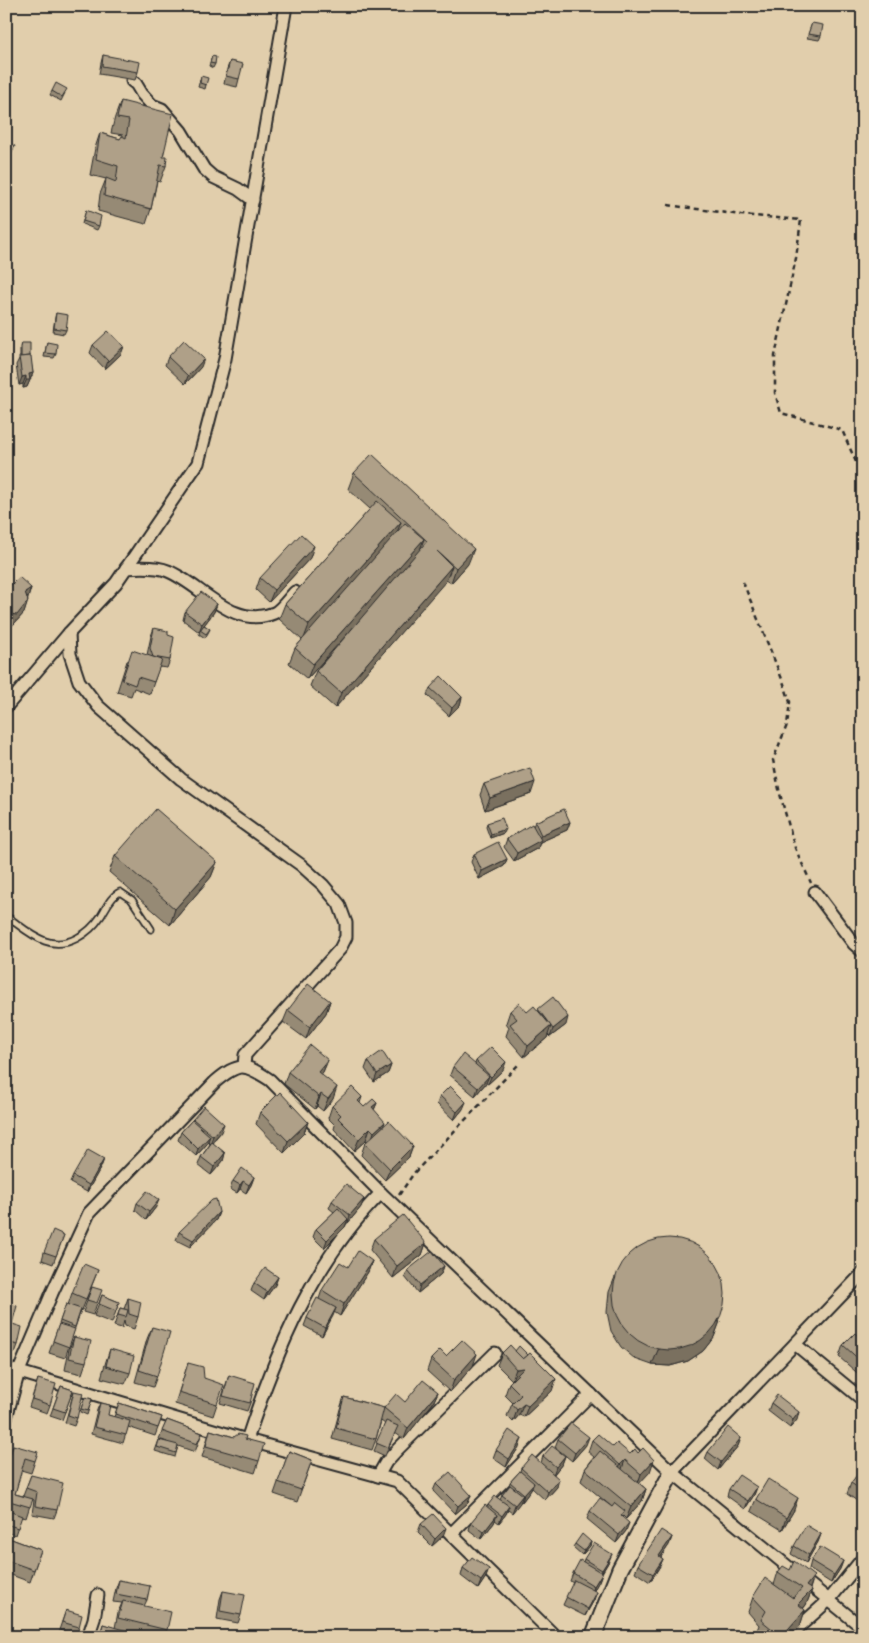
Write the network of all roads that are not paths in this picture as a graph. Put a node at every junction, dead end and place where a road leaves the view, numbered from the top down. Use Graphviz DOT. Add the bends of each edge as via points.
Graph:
graph roads {
  1 [pos="286,6"];
  2 [pos="132,81"];
  3 [pos="253,200"];
  4 [pos="126,568"];
  5 [pos="295,592"];
  6 [pos="69,633"];
  7 [pos="6,707"];
  8 [pos="815,892"];
  9 [pos="6,916"];
  10 [pos="151,929"];
  11 [pos="863,952"];
  12 [pos="244,1066"];
  13 [pos="381,1193"];
  14 [pos="863,1273"];
  15 [pos="795,1344"];
  16 [pos="495,1353"];
  17 [pos="6,1368"];
  18 [pos="19,1371"];
  19 [pos="592,1394"];
  20 [pos="863,1400"];
  21 [pos="6,1418"];
  22 [pos="247,1440"];
  23 [pos="672,1472"];
  24 [pos="378,1476"];
  25 [pos="451,1534"];
  26 [pos="863,1558"];
  27 [pos="98,1595"];
  28 [pos="828,1600"];
  29 [pos="863,1628"];
  30 [pos="88,1637"];
  31 [pos="556,1637"];
  32 [pos="593,1637"];
  33 [pos="791,1637"];
  1 -- 3 [label="street"];
  2 -- 3 [label="street" via="147,100 162,109 181,131 204,169"];
  3 -- 4 [label="street" via="226,360 198,464"];
  4 -- 5 [label="street" via="167,570 232,612 250,618 275,613"];
  4 -- 6 [label="street" via="116,584"];
  6 -- 7 [label="street"];
  6 -- 12 [label="street" via="70,654 79,681 98,706 181,779 301,865 338,904 346,923 346,937 340,949 245,1055"];
  8 -- 11 [label="street"];
  9 -- 10 [label="lane" via="45,941 58,944 73,941 97,922 115,894 120,892 132,900"];
  12 -- 13 [label="street" via="270,1080"];
  12 -- 18 [label="street" via="235,1068 215,1082 89,1213"];
  13 -- 19 [label="street"];
  13 -- 22 [label="street" via="343,1236 303,1304 271,1372"];
  14 -- 15 [label="street"];
  15 -- 20 [label="street"];
  15 -- 23 [label="street"];
  16 -- 24 [label="street" via="398,1449"];
  17 -- 18 [label="street"];
  18 -- 21 [label="street"];
  18 -- 22 [label="street"];
  19 -- 23 [label="street"];
  19 -- 25 [label="street"];
  22 -- 24 [label="street"];
  23 -- 28 [label="street"];
  23 -- 32 [label="street" via="620,1569"];
  24 -- 25 [label="street" via="397,1481"];
  25 -- 31 [label="street"];
  26 -- 28 [label="street"];
  27 -- 30 [label="street"];
  28 -- 29 [label="street"];
  28 -- 33 [label="street"];
}
